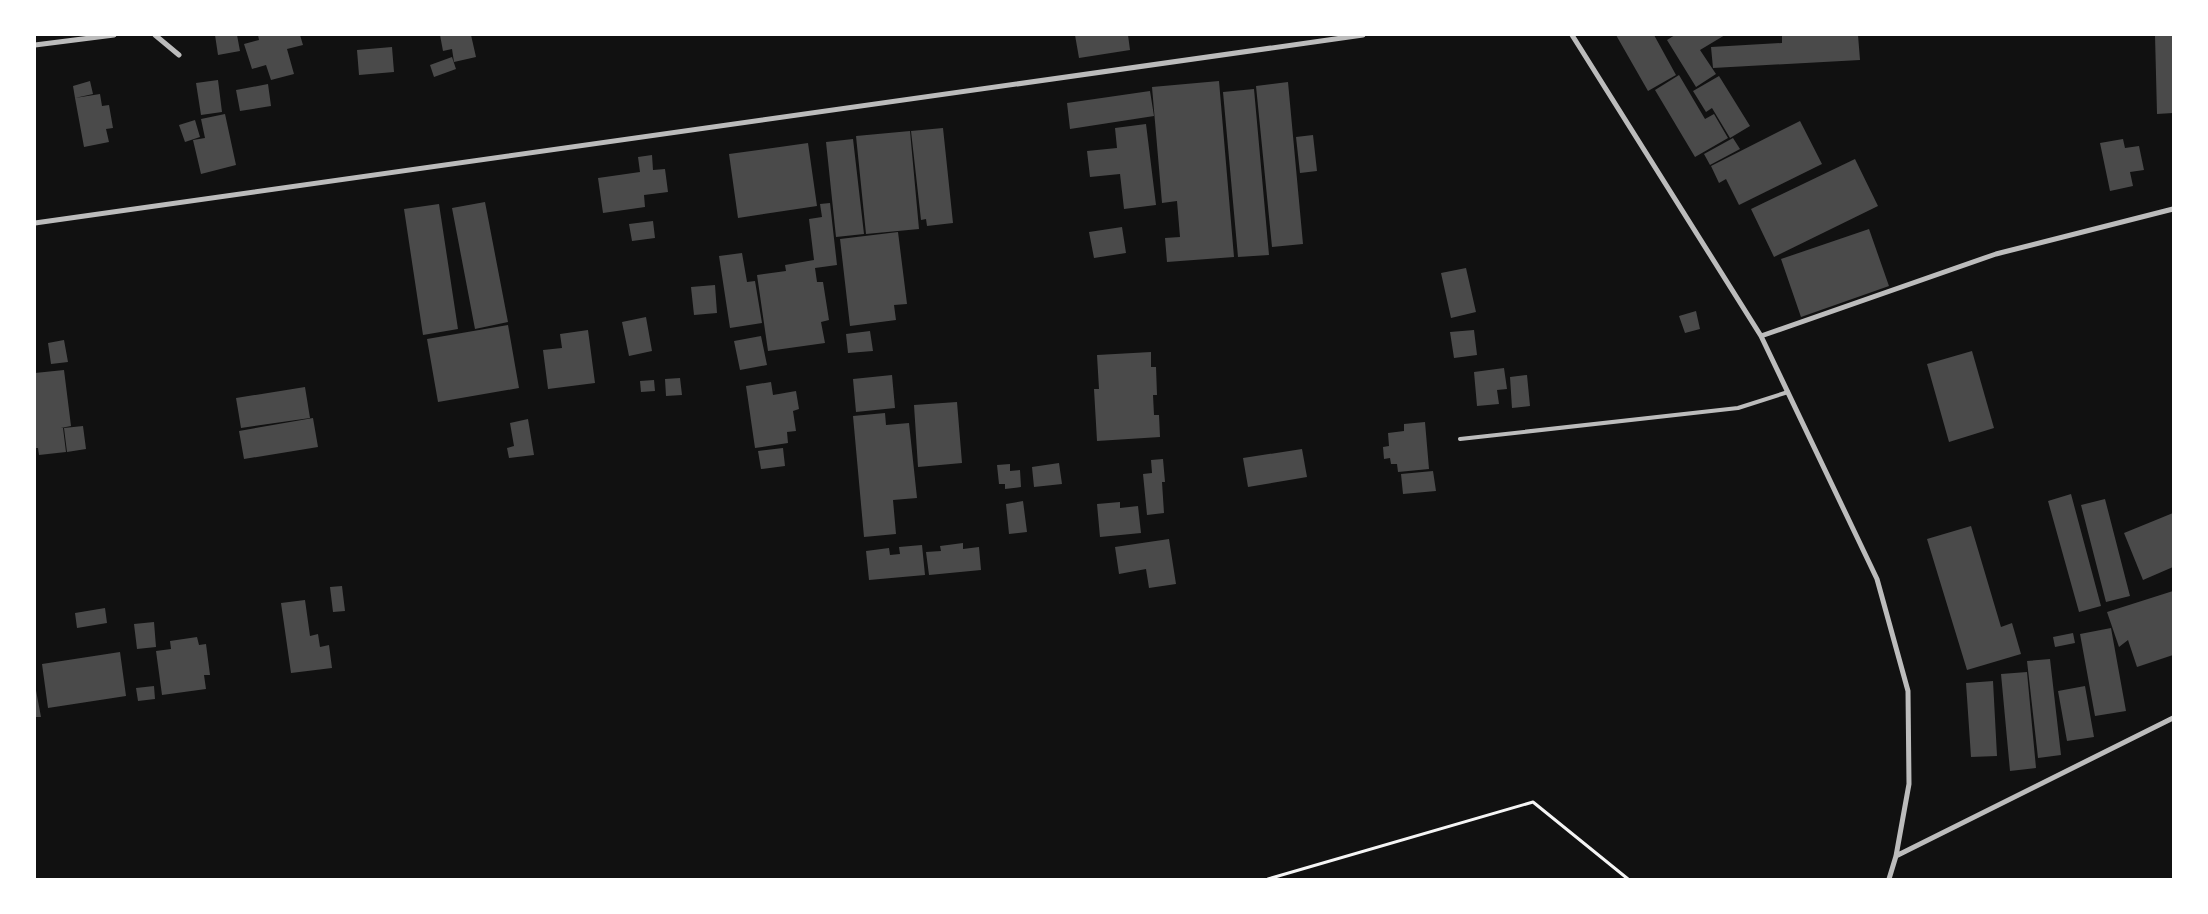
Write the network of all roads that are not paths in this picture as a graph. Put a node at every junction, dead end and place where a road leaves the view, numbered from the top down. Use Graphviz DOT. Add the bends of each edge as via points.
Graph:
graph roads {
  1 [pos="114,35"];
  2 [pos="155,35"];
  3 [pos="1363,35"];
  4 [pos="1572,35"];
  5 [pos="35,45"];
  6 [pos="179,55"];
  7 [pos="2173,209"];
  8 [pos="35,223"];
  9 [pos="1761,336"];
  10 [pos="1788,392"];
  11 [pos="1460,439"];
  12 [pos="2173,718"];
  13 [pos="1896,856"];
  14 [pos="1889,879"];
  1 -- 5 [label="street"];
  2 -- 6 [label="street"];
  3 -- 8 [label="street"];
  4 -- 9 [label="street"];
  7 -- 9 [label="street" via="1996,254"];
  9 -- 10 [label="street"];
  10 -- 11 [label="lane" via="1738,408"];
  10 -- 13 [label="street" via="1877,579 1908,691 1909,784"];
  12 -- 13 [label="street"];
  13 -- 14 [label="street"];
}
